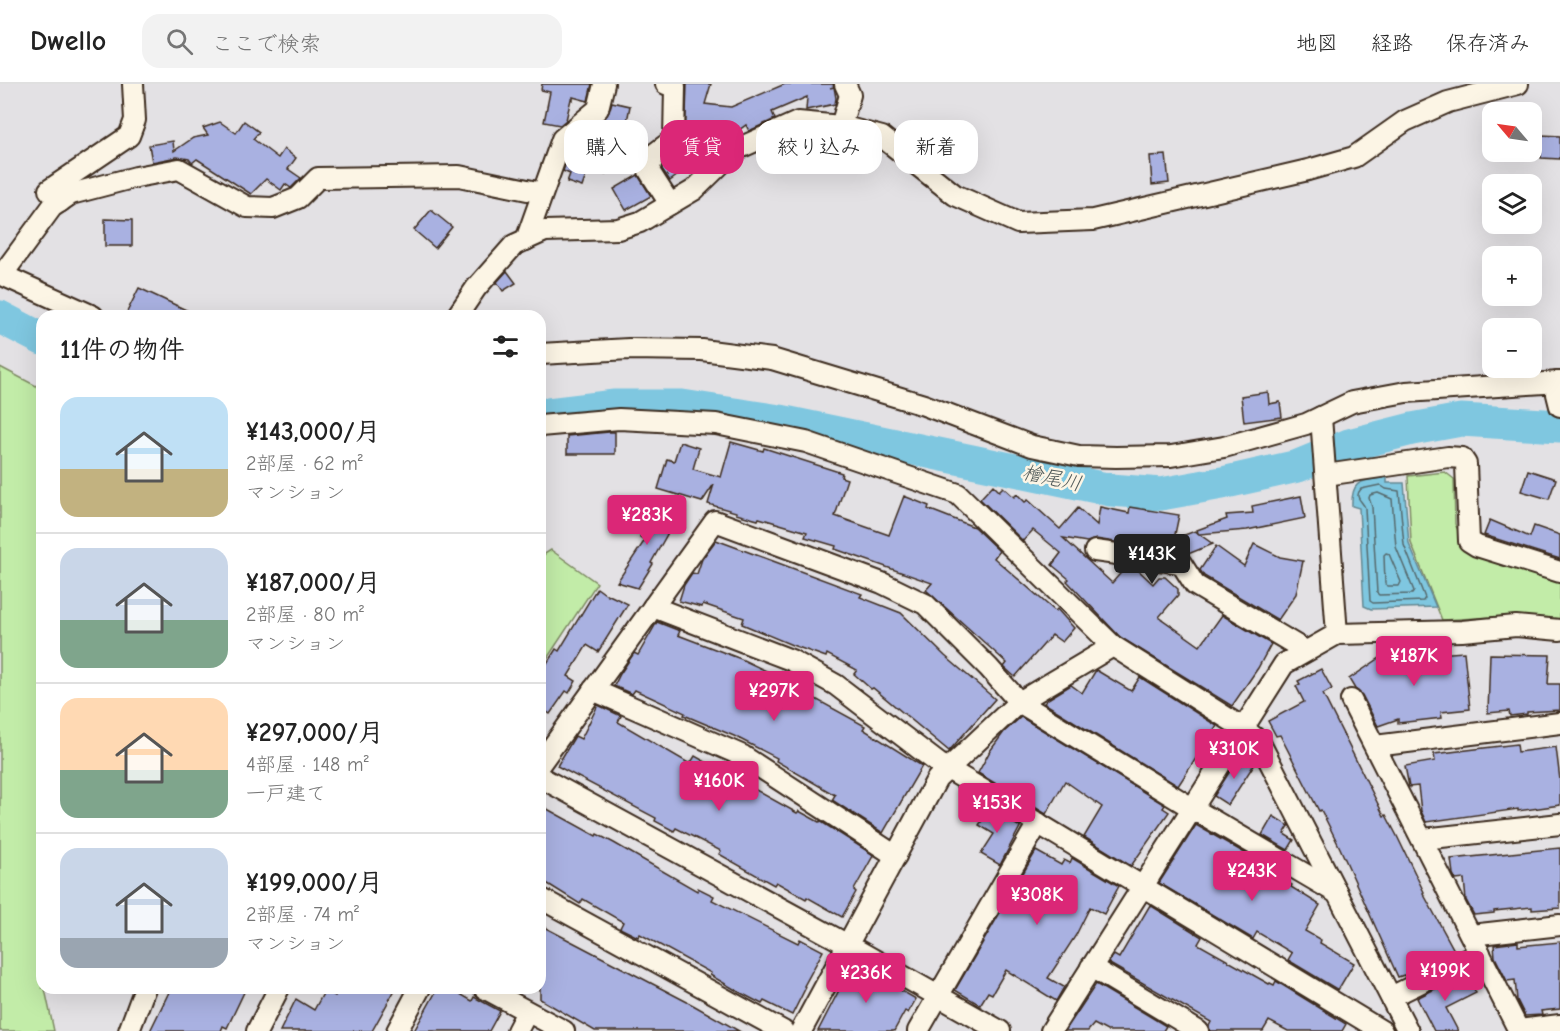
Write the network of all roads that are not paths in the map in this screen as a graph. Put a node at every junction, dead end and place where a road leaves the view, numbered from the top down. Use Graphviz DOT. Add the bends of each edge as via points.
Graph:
graph roads {
  1 [pos="133,84"];
  2 [pos="604,84"];
  3 [pos="666,84"];
  4 [pos="845,84"];
  5 [pos="1518,84"];
  6 [pos="843,120"];
  7 [pos="882,137"];
  8 [pos="756,141"];
  9 [pos="542,193"];
  10 [pos="60,202"];
  11 [pos="670,204"];
  12 [pos="525,240"];
  13 [pos="1,274"];
  14 [pos="80,310"];
  15 [pos="461,310"];
  16 [pos="546,354"];
  17 [pos="1559,382"];
  18 [pos="1560,406"];
  19 [pos="1321,423"];
  20 [pos="546,425"];
  21 [pos="1326,474"];
  22 [pos="1095,551"];
  23 [pos="1560,572"];
  24 [pos="653,607"];
  25 [pos="1560,630"];
  26 [pos="1337,634"];
  27 [pos="1113,646"];
  28 [pos="1306,651"];
  29 [pos="593,690"];
  30 [pos="1351,700"];
  31 [pos="1019,702"];
  32 [pos="1560,723"];
  33 [pos="1243,728"];
  34 [pos="1375,746"];
  35 [pos="546,756"];
  36 [pos="947,768"];
  37 [pos="546,780"];
  38 [pos="1192,808"];
  39 [pos="1038,823"];
  40 [pos="1560,824"];
  41 [pos="1423,839"];
  42 [pos="896,856"];
  43 [pos="1142,886"];
  44 [pos="1337,893"];
  45 [pos="546,901"];
  46 [pos="1560,925"];
  47 [pos="1471,935"];
  48 [pos="848,945"];
  49 [pos="1480,953"];
  50 [pos="1091,967"];
  51 [pos="143,994"];
  52 [pos="276,994"];
  53 [pos="417,994"];
  54 [pos="495,994"];
  55 [pos="938,997"];
  56 [pos="1391,997"];
  57 [pos="528,1012"];
  58 [pos="1560,1025"];
  59 [pos="129,1031"];
  60 [pos="257,1031"];
  61 [pos="397,1031"];
  62 [pos="517,1031"];
  63 [pos="564,1031"];
  64 [pos="783,1031"];
  65 [pos="801,1031"];
  66 [pos="918,1031"];
  67 [pos="1000,1031"];
  68 [pos="1051,1031"];
  69 [pos="1198,1031"];
  70 [pos="1383,1031"];
  71 [pos="1408,1031"];
  72 [pos="1519,1031"];
  1 -- 10 [label="street" via="135,120 129,136 49,190"];
  2 -- 9 [label="street" via="598,110 562,139"];
  3 -- 11 [label="street" via="675,87 674,139 654,154 649,171"];
  4 -- 6 [label="street" via="850,96"];
  5 -- 7 [label="street" via="1448,102 1405,121 1354,157 1093,220 1018,223 955,195"];
  8 -- 11 [label="street" via="735,150 694,190"];
  9 -- 10 [label="street" via="459,176 318,178 298,198 273,208 246,207 178,169 71,194"];
  9 -- 12 [label="street"];
  10 -- 13 [label="street" via="52,207"];
  11 -- 12 [label="street" via="640,222 618,229 545,231"];
  12 -- 15 [label="street" via="514,245"];
  13 -- 14 [label="street"];
  16 -- 19 [label="street" via="702,350 772,359 924,405 1032,446 1079,456 1171,456"];
  17 -- 18 [label="street"];
  17 -- 19 [label="street" via="1406,393 1352,402"];
  19 -- 21 [label="street"];
  20 -- 27 [label="street" via="619,419 716,424 806,442 958,494"];
  21 -- 23 [label="street" via="1448,457 1462,459 1466,464 1469,541"];
  21 -- 26 [label="street"];
  22 -- 28 [label="street" via="1181,563 1195,585"];
  24 -- 29 [label="street"];
  24 -- 31 [label="street" via="715,521 882,583 925,604"];
  24 -- 36 [label="street" via="791,660 836,685"];
  25 -- 26 [label="street" via="1516,626"];
  26 -- 28 [label="street"];
  27 -- 31 [label="street"];
  27 -- 33 [label="street"];
  28 -- 33 [label="street" via="1284,664"];
  29 -- 35 [label="street"];
  29 -- 42 [label="street" via="743,756"];
  30 -- 34 [label="street"];
  31 -- 36 [label="street"];
  31 -- 38 [label="street"];
  32 -- 34 [label="street"];
  33 -- 38 [label="street"];
  33 -- 44 [label="street" via="1259,741"];
  34 -- 41 [label="street"];
  36 -- 39 [label="street"];
  36 -- 42 [label="street" via="937,779"];
  37 -- 48 [label="street"];
  38 -- 43 [label="street"];
  38 -- 44 [label="street"];
  39 -- 43 [label="street"];
  39 -- 55 [label="street"];
  40 -- 41 [label="street"];
  41 -- 47 [label="street"];
  42 -- 48 [label="street"];
  43 -- 50 [label="street"];
  43 -- 70 [label="street"];
  44 -- 56 [label="street"];
  45 -- 64 [label="street"];
  46 -- 47 [label="street"];
  47 -- 49 [label="street"];
  48 -- 55 [label="street"];
  48 -- 65 [label="street"];
  49 -- 56 [label="street"];
  49 -- 72 [label="street"];
  50 -- 68 [label="street"];
  50 -- 69 [label="street"];
  51 -- 59 [label="street"];
  52 -- 60 [label="street"];
  53 -- 61 [label="street"];
  54 -- 57 [label="street"];
  55 -- 66 [label="street"];
  55 -- 67 [label="street"];
  56 -- 71 [label="street"];
  57 -- 62 [label="street"];
  57 -- 63 [label="street"];
  58 -- 72 [label="street"];
}
